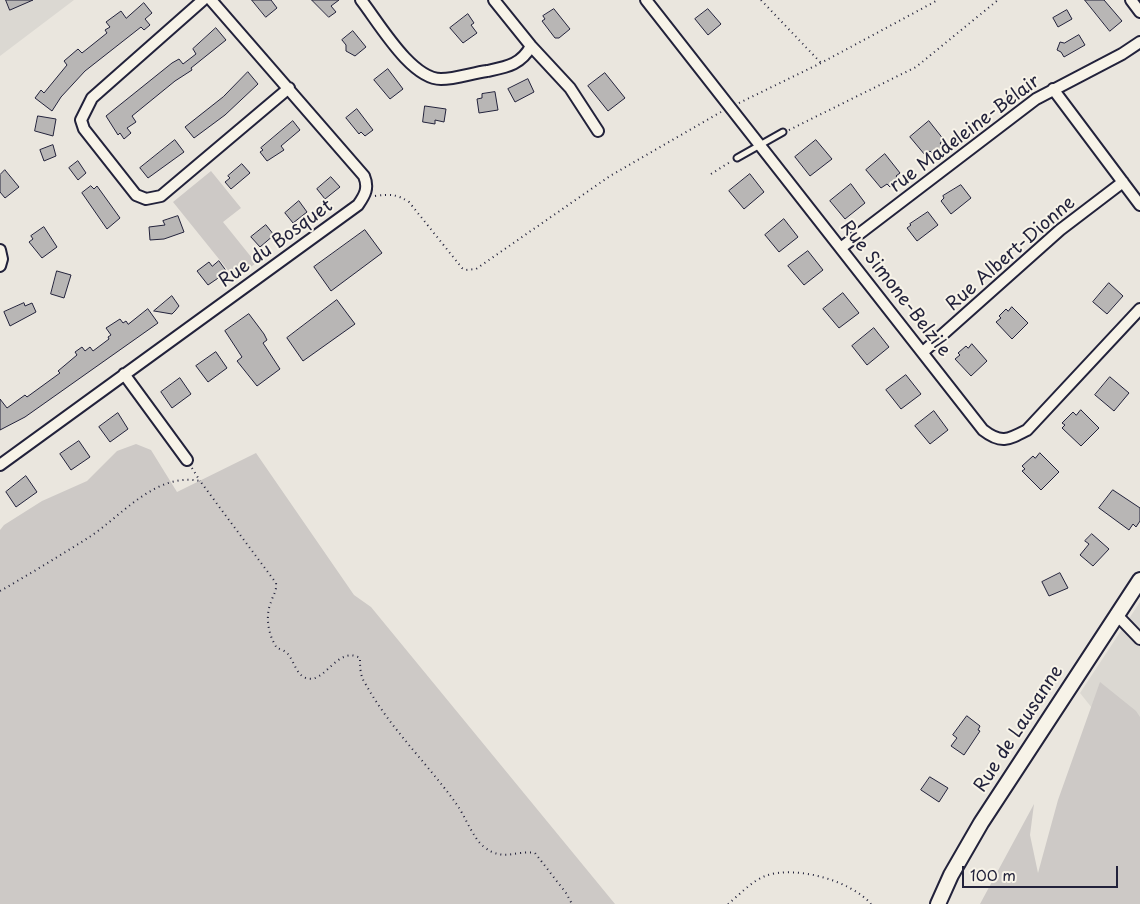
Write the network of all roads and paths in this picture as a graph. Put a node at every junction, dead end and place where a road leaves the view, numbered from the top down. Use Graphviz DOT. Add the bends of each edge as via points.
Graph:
graph roads {
  1 [pos="203,0"];
  2 [pos="211,0"];
  3 [pos="361,0"];
  4 [pos="494,0"];
  5 [pos="646,0"];
  6 [pos="761,0"];
  7 [pos="938,0"];
  8 [pos="998,0"];
  9 [pos="1131,0"];
  10 [pos="1140,12"];
  11 [pos="1140,42"];
  12 [pos="531,46"];
  13 [pos="822,64"];
  14 [pos="289,88"];
  15 [pos="1053,89"];
  16 [pos="731,106"];
  17 [pos="598,131"];
  18 [pos="783,132"];
  19 [pos="760,144"];
  20 [pos="737,158"];
  21 [pos="729,163"];
  22 [pos="711,174"];
  23 [pos="1122,182"];
  24 [pos="363,198"];
  25 [pos="1140,205"];
  26 [pos="842,247"];
  27 [pos="0,250"];
  28 [pos="0,266"];
  29 [pos="1140,309"];
  30 [pos="923,352"];
  31 [pos="124,374"];
  32 [pos="187,460"];
  33 [pos="0,465"];
  34 [pos="200,481"];
  35 [pos="1140,580"];
  36 [pos="0,591"];
  37 [pos="1116,614"];
  38 [pos="1140,639"];
  39 [pos="572,904"];
  40 [pos="728,904"];
  41 [pos="870,904"];
  42 [pos="938,904"];
  1 -- 14 [label="street" via="92,98 81,120 136,195 146,199 161,196"];
  2 -- 14 [label="street"];
  3 -- 12 [label="street" via="414,69 428,77 441,79 506,67 525,58"];
  4 -- 12 [label="street"];
  5 -- 16 [label="street, Rue Simone-Belzile"];
  6 -- 13 [label="path"];
  7 -- 13 [label="path"];
  8 -- 18 [label="path" via="916,68"];
  9 -- 10 [label="street"];
  11 -- 15 [label="street, rue Madeleine-Bélair"];
  12 -- 17 [label="street" via="570,88"];
  13 -- 16 [label="path"];
  14 -- 24 [label="street" via="364,176 367,183"];
  15 -- 23 [label="street"];
  15 -- 26 [label="street, rue Madeleine-Bélair"];
  16 -- 19 [label="street, Rue Simone-Belzile"];
  16 -- 24 [label="path" via="610,176 476,270 462,268 405,199 390,194"];
  18 -- 19 [label="lane"];
  19 -- 20 [label="lane"];
  19 -- 26 [label="street, Rue Simone-Belzile"];
  21 -- 22 [label="path"];
  23 -- 25 [label="street"];
  23 -- 30 [label="street, Rue Albert-Dionne" via="1060,230"];
  24 -- 31 [label="street, Rue du Bosquet" via="358,205"];
  26 -- 30 [label="street, Rue Simone-Belzile"];
  27 -- 28 [label="street"];
  29 -- 30 [label="street, Rue Simone-Belzile" via="1026,430 1011,438 994,438 983,430"];
  31 -- 32 [label="street"];
  31 -- 33 [label="street, Rue du Bosquet"];
  32 -- 34 [label="path"];
  34 -- 36 [label="path" via="187,478 159,486 89,537"];
  34 -- 39 [label="path" via="276,583 268,611 269,627 277,648 287,653 307,679 316,678 346,655 354,654 360,658 364,682 456,804 482,846 506,857 535,853"];
  35 -- 37 [label="street, Rue de Lausanne"];
  37 -- 38 [label="street"];
  37 -- 42 [label="street, Rue de Lausanne" via="981,823"];
  40 -- 41 [label="path" via="763,876 788,872 839,883 854,890"];
}
